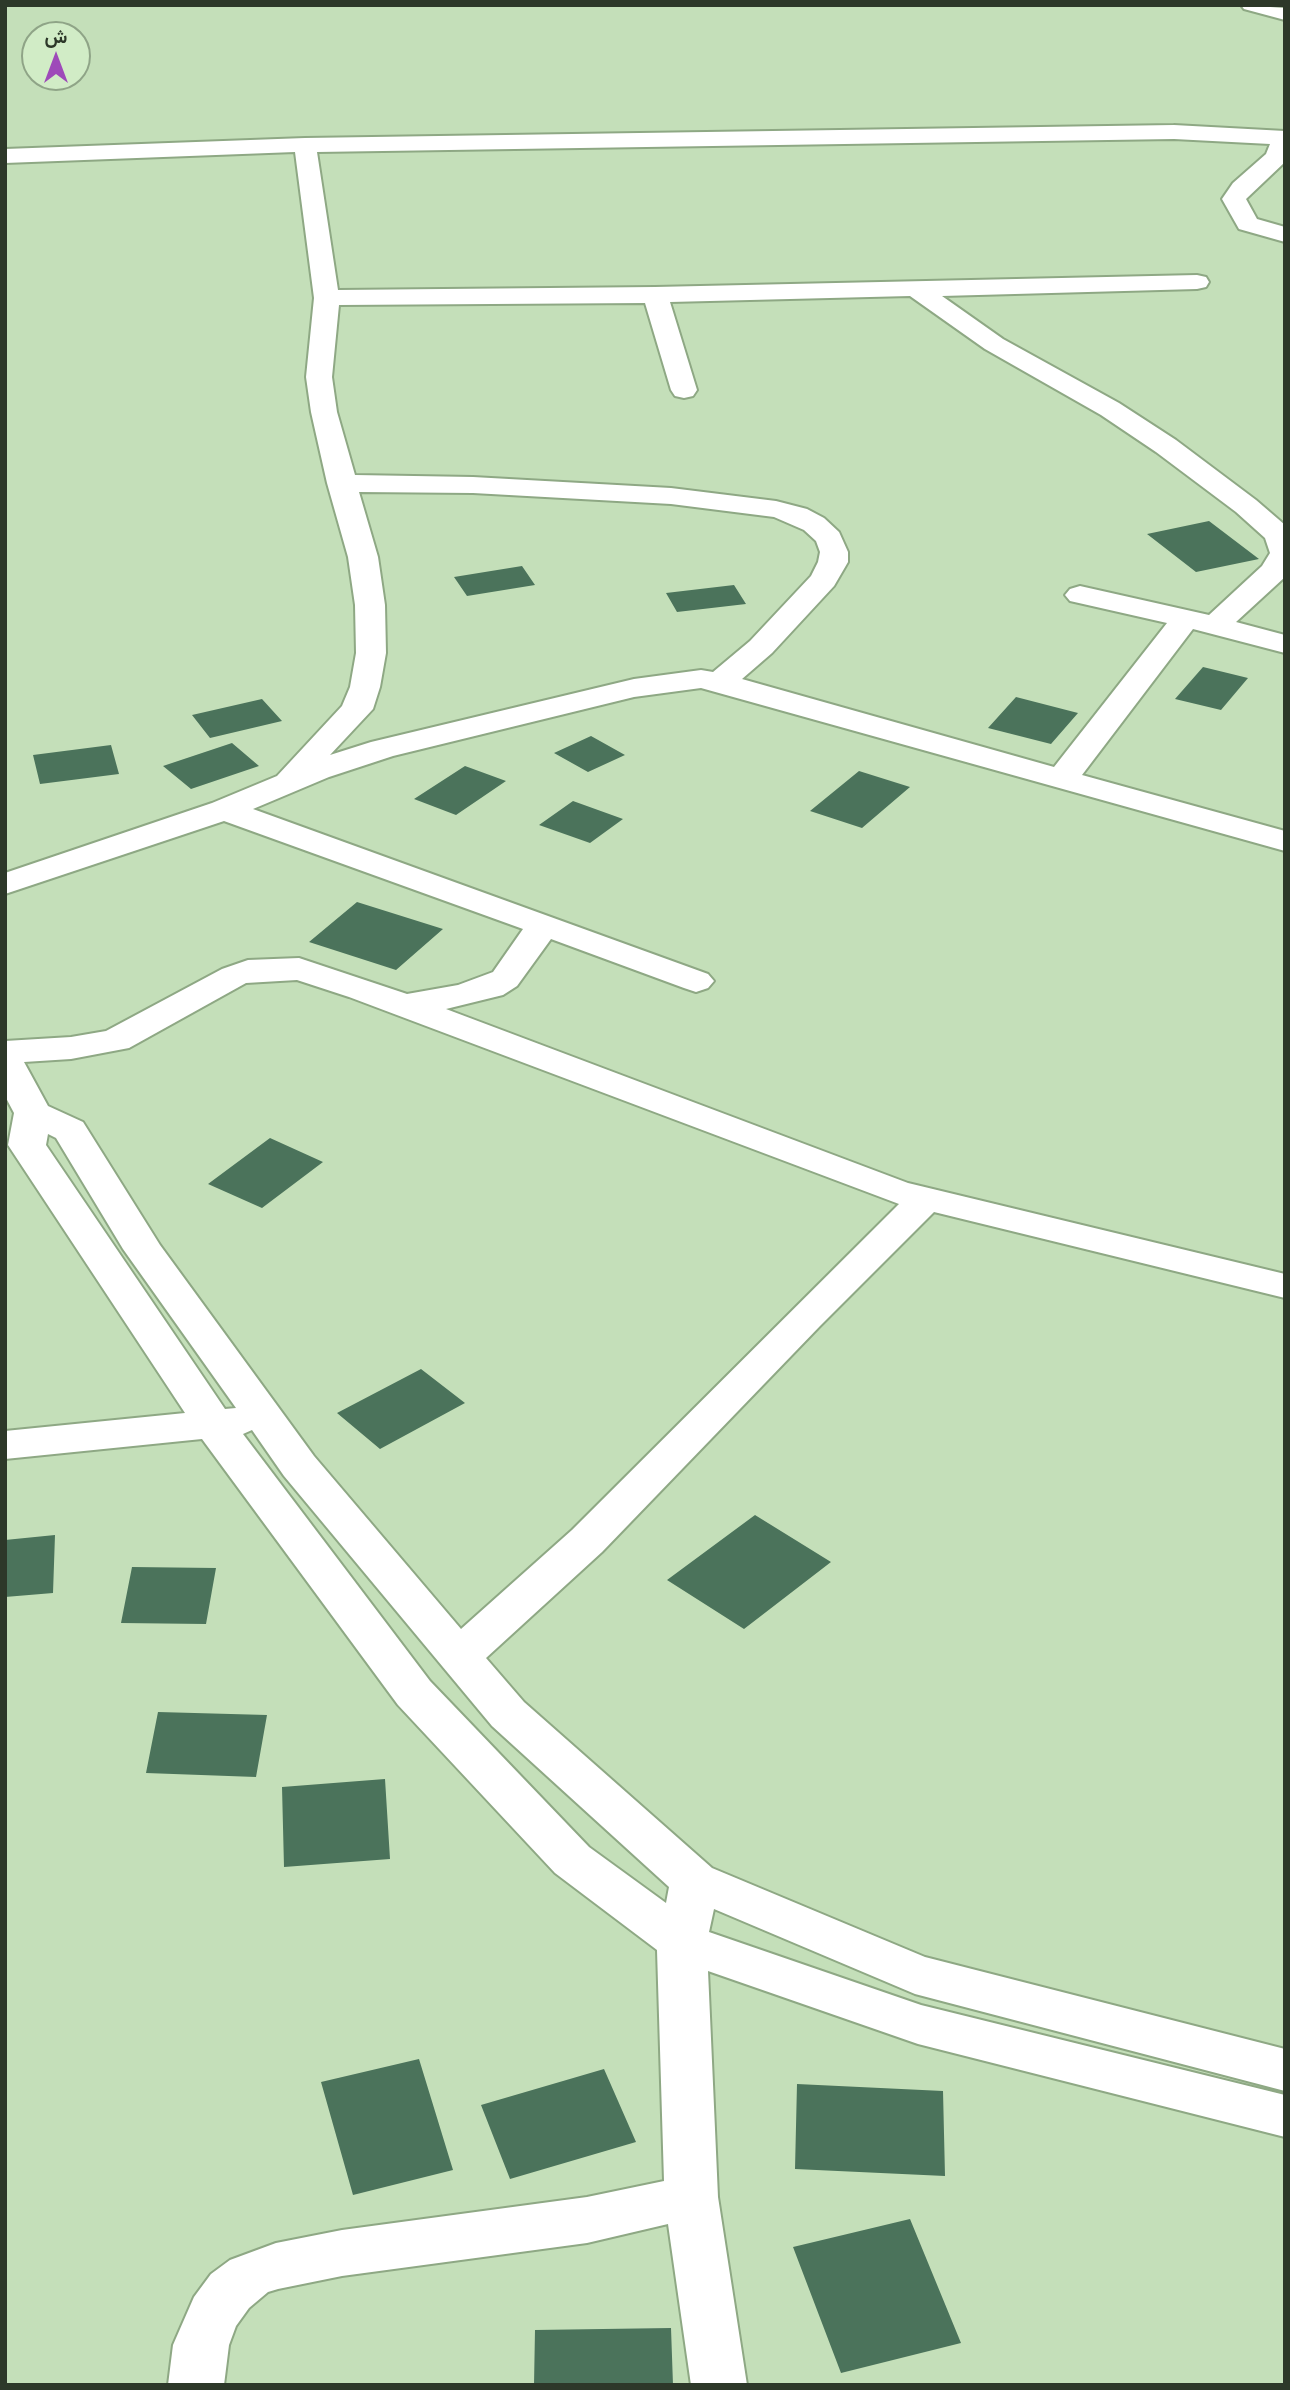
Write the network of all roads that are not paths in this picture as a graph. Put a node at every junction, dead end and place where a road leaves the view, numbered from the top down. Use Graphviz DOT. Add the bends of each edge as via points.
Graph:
graph roads {
  1 [pos="1251,5"];
  2 [pos="1285,14"];
  3 [pos="1284,138"];
  4 [pos="305,145"];
  5 [pos="5,156"];
  6 [pos="1285,235"];
  7 [pos="1197,282"];
  8 [pos="916,289"];
  9 [pos="655,295"];
  10 [pos="327,298"];
  11 [pos="684,390"];
  12 [pos="341,483"];
  13 [pos="1080,595"];
  14 [pos="1185,618"];
  15 [pos="1215,625"];
  16 [pos="1285,644"];
  17 [pos="720,681"];
  18 [pos="1062,779"];
  19 [pos="286,784"];
  20 [pos="224,810"];
  21 [pos="1285,841"];
  22 [pos="5,884"];
  23 [pos="542,926"];
  24 [pos="696,981"];
  25 [pos="403,1005"];
  26 [pos="12,1076"];
  27 [pos="925,1200"];
  28 [pos="1285,1286"];
  29 [pos="266,1419"];
  30 [pos="214,1424"];
  31 [pos="5,1445"];
  32 [pos="459,1657"];
  33 [pos="695,1881"];
  34 [pos="682,1942"];
  35 [pos="1285,2070"];
  36 [pos="1285,2116"];
  37 [pos="691,2197"];
  38 [pos="196,2385"];
  39 [pos="719,2385"];
  1 -- 2 [label="street"];
  3 -- 4 [label="street" via="1174,132"];
  3 -- 6 [label="street" via="1277,157 1234,199 1248,224"];
  4 -- 5 [label="street"];
  4 -- 10 [label="street"];
  7 -- 8 [label="street"];
  8 -- 9 [label="street"];
  8 -- 15 [label="street" via="994,344 1110,408 1279,535 1284,548 1280,562"];
  9 -- 10 [label="street"];
  9 -- 11 [label="street"];
  10 -- 12 [label="street" via="319,377"];
  12 -- 17 [label="street" via="671,496 776,509 814,524 829,538 834,552 824,580 761,647"];
  12 -- 19 [label="street" via="363,557 371,653 368,672 357,709"];
  13 -- 14 [label="street"];
  14 -- 15 [label="street"];
  14 -- 18 [label="street"];
  15 -- 16 [label="street"];
  17 -- 18 [label="street"];
  17 -- 19 [label="street" via="665,682 543,709 372,752"];
  18 -- 21 [label="street"];
  19 -- 20 [label="street"];
  20 -- 22 [label="street"];
  20 -- 23 [label="street"];
  23 -- 24 [label="street"];
  23 -- 25 [label="street" via="505,979 463,995"];
  25 -- 26 [label="street" via="299,969 248,971 116,1040 71,1048"];
  25 -- 27 [label="street" via="834,1170"];
  26 -- 29 [label="street" via="71,1130 143,1249"];
  26 -- 30 [label="street" via="27,1145"];
  27 -- 28 [label="street"];
  27 -- 32 [label="street" via="587,1541"];
  29 -- 30 [label="street"];
  29 -- 32 [label="street" via="299,1466"];
  30 -- 31 [label="street"];
  30 -- 34 [label="street" via="414,1693 572,1860"];
  32 -- 33 [label="street" via="508,1714"];
  33 -- 34 [label="street"];
  33 -- 35 [label="street" via="915,1974"];
  34 -- 36 [label="street" via="918,2024"];
  34 -- 37 [label="street"];
  37 -- 38 [label="street" via="587,2220 342,2253 249,2276 213,2314 201,2345"];
  37 -- 39 [label="street"];
}
